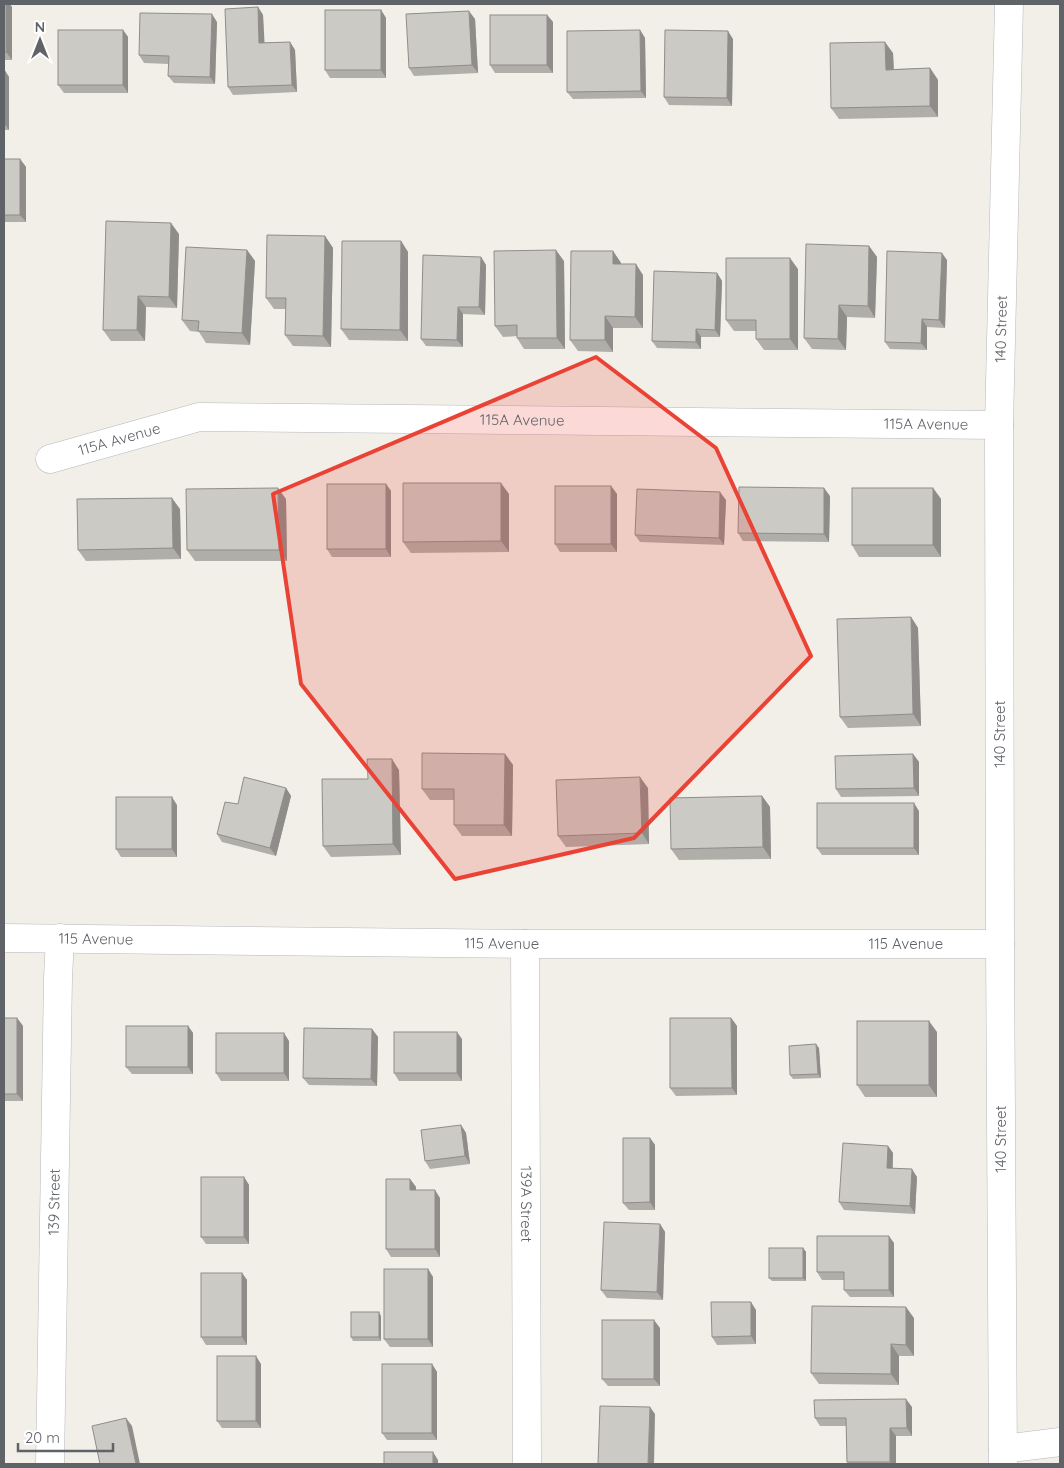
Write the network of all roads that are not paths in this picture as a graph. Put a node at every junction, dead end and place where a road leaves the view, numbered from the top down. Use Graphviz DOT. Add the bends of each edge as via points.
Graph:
graph roads {
  1 [pos="1009,4"];
  2 [pos="999,425"];
  3 [pos="50,459"];
  4 [pos="4,938"];
  5 [pos="60,938"];
  6 [pos="525,944"];
  7 [pos="1000,944"];
  8 [pos="1060,1442"];
  9 [pos="1003,1457"];
  10 [pos="50,1464"];
  11 [pos="527,1464"];
  1 -- 2 [label="street, 140 Street"];
  2 -- 3 [label="street, 115A Avenue" via="199,417"];
  2 -- 7 [label="street, 140 Street"];
  4 -- 5 [label="street, 115 Avenue"];
  5 -- 6 [label="street, 115 Avenue"];
  5 -- 10 [label="street, 139 Street"];
  6 -- 7 [label="street, 115 Avenue"];
  6 -- 11 [label="street, 139A Street"];
  7 -- 9 [label="street, 140 Street"];
  8 -- 9 [label="street"];
}
